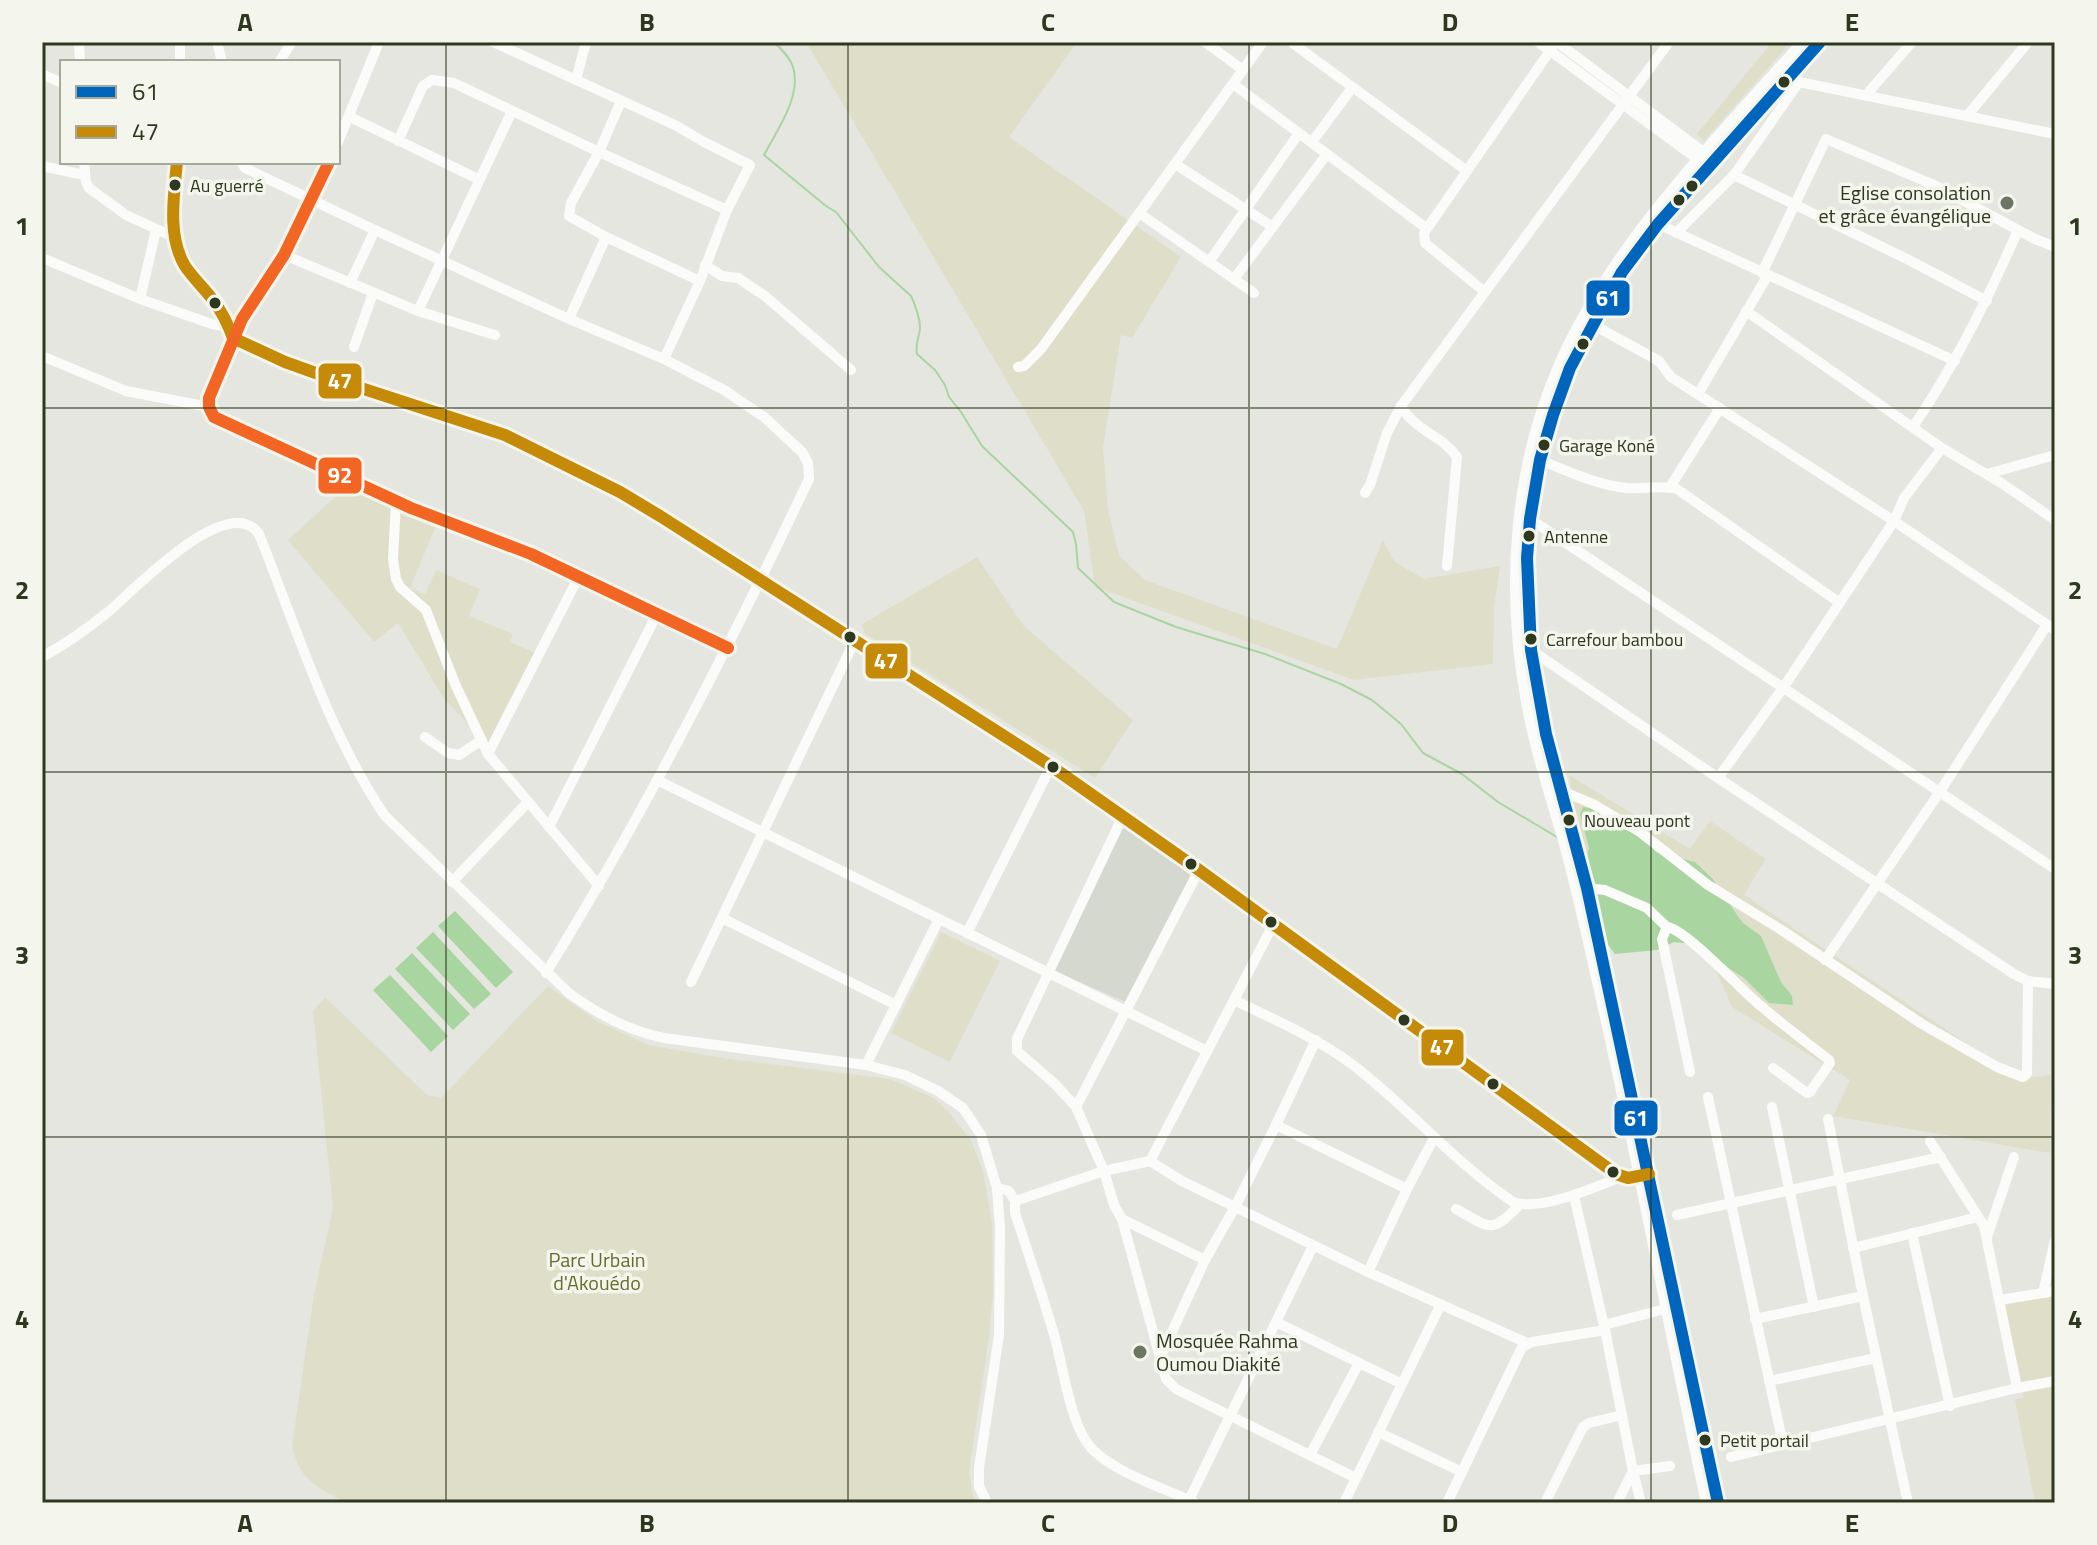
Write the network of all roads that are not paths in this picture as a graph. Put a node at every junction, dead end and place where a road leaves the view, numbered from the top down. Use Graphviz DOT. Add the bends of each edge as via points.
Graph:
graph roads {
  1 [pos="292,42"];
  2 [pos="379,42"];
  3 [pos="493,42"];
  4 [pos="586,42"];
  5 [pos="1205,42"];
  6 [pos="1263,42"];
  7 [pos="1291,42"];
  8 [pos="1538,42"];
  9 [pos="1669,42"];
  10 [pos="1802,42"];
  11 [pos="1820,42"];
  12 [pos="1912,42"];
  13 [pos="2028,42"];
  14 [pos="1554,45"];
  15 [pos="280,60"];
  16 [pos="1243,70"];
  17 [pos="1776,71"];
  18 [pos="1788,78"];
  19 [pos="576,80"];
  20 [pos="1799,82"];
  21 [pos="1233,84"];
  22 [pos="1352,88"];
  23 [pos="1867,94"];
  24 [pos="1626,100"];
  25 [pos="621,101"];
  26 [pos="512,111"];
  27 [pos="1967,116"];
  28 [pos="350,117"];
  29 [pos="1299,133"];
  30 [pos="2055,134"];
  31 [pos="340,138"];
  32 [pos="398,141"];
  33 [pos="1312,142"];
  34 [pos="599,152"];
  35 [pos="1327,154"];
  36 [pos="1702,156"];
  37 [pos="84,164"];
  38 [pos="177,164"];
  39 [pos="242,164"];
  40 [pos="328,164"];
  41 [pos="1175,164"];
  42 [pos="1711,164"];
  43 [pos="42,166"];
  44 [pos="1467,171"];
  45 [pos="84,175"];
  46 [pos="1734,175"];
  47 [pos="478,179"];
  48 [pos="312,199"];
  49 [pos="1793,206"];
  50 [pos="727,210"];
  51 [pos="1246,210"];
  52 [pos="1139,213"];
  53 [pos="1658,224"];
  54 [pos="1273,227"];
  55 [pos="1426,228"];
  56 [pos="156,230"];
  57 [pos="375,230"];
  58 [pos="2018,230"];
  59 [pos="1676,233"];
  60 [pos="606,237"];
  61 [pos="176,238"];
  62 [pos="2055,247"];
  63 [pos="284,255"];
  64 [pos="42,258"];
  65 [pos="442,259"];
  66 [pos="1209,262"];
  67 [pos="705,265"];
  68 [pos="1765,274"];
  69 [pos="1234,279"];
  70 [pos="700,281"];
  71 [pos="350,283"];
  72 [pos="1485,292"];
  73 [pos="373,293"];
  74 [pos="1254,293"];
  75 [pos="140,299"];
  76 [pos="1987,301"];
  77 [pos="418,311"];
  78 [pos="1746,311"];
  79 [pos="569,319"];
  80 [pos="1588,322"];
  81 [pos="231,332"];
  82 [pos="495,335"];
  83 [pos="354,347"];
  84 [pos="42,356"];
  85 [pos="664,359"];
  86 [pos="1955,361"];
  87 [pos="1018,367"];
  88 [pos="851,370"];
  89 [pos="1698,394"];
  90 [pos="1401,406"];
  91 [pos="209,407"];
  92 [pos="1720,408"];
  93 [pos="1913,427"];
  94 [pos="1942,448"];
  95 [pos="2055,455"];
  96 [pos="1534,458"];
  97 [pos="1987,474"];
  98 [pos="1670,487"];
  99 [pos="1365,493"];
  100 [pos="396,502"];
  101 [pos="1530,519"];
  102 [pos="2055,520"];
  103 [pos="1894,521"];
  104 [pos="1447,566"];
  105 [pos="579,576"];
  106 [pos="761,580"];
  107 [pos="1840,603"];
  108 [pos="657,614"];
  109 [pos="2051,628"];
  110 [pos="855,640"];
  111 [pos="728,648"];
  112 [pos="1517,649"];
  113 [pos="1531,650"];
  114 [pos="42,657"];
  115 [pos="1783,688"];
  116 [pos="425,737"];
  117 [pos="482,740"];
  118 [pos="488,754"];
  119 [pos="1051,766"];
  120 [pos="1718,778"];
  121 [pos="657,780"];
  122 [pos="1562,791"];
  123 [pos="1939,793"];
  124 [pos="528,802"];
  125 [pos="1123,816"];
  126 [pos="549,827"];
  127 [pos="763,833"];
  128 [pos="2055,869"];
  129 [pos="1199,870"];
  130 [pos="452,882"];
  131 [pos="1876,884"];
  132 [pos="599,886"];
  133 [pos="1587,888"];
  134 [pos="722,918"];
  135 [pos="939,919"];
  136 [pos="1273,925"];
  137 [pos="1667,927"];
  138 [pos="967,933"];
  139 [pos="1825,960"];
  140 [pos="546,973"];
  141 [pos="1049,973"];
  142 [pos="2028,981"];
  143 [pos="691,982"];
  144 [pos="2055,984"];
  145 [pos="1234,1000"];
  146 [pos="896,1005"];
  147 [pos="1126,1011"];
  148 [pos="1316,1040"];
  149 [pos="1207,1051"];
  150 [pos="866,1065"];
  151 [pos="1773,1068"];
  152 [pos="1690,1072"];
  153 [pos="1708,1097"];
  154 [pos="1076,1107"];
  155 [pos="1772,1107"];
  156 [pos="1828,1119"];
  157 [pos="1276,1125"];
  158 [pos="1434,1138"];
  159 [pos="1930,1141"];
  160 [pos="1941,1157"];
  161 [pos="2014,1157"];
  162 [pos="1150,1161"];
  163 [pos="1104,1171"];
  164 [pos="1644,1176"];
  165 [pos="1621,1177"];
  166 [pos="1840,1181"];
  167 [pos="997,1188"];
  168 [pos="1407,1189"];
  169 [pos="1789,1190"];
  170 [pos="1574,1196"];
  171 [pos="1015,1201"];
  172 [pos="1731,1203"];
  173 [pos="1520,1205"];
  174 [pos="1235,1207"];
  175 [pos="1456,1209"];
  176 [pos="1677,1215"];
  177 [pos="1978,1217"];
  178 [pos="1122,1219"];
  179 [pos="1912,1233"];
  180 [pos="1987,1237"];
  181 [pos="2055,1240"];
  182 [pos="1313,1246"];
  183 [pos="1853,1248"];
  184 [pos="1205,1260"];
  185 [pos="1368,1272"];
  186 [pos="2055,1291"];
  187 [pos="2043,1293"];
  188 [pos="1863,1296"];
  189 [pos="1999,1300"];
  190 [pos="1441,1304"];
  191 [pos="1814,1307"];
  192 [pos="1665,1309"];
  193 [pos="1755,1319"];
  194 [pos="1276,1322"];
  195 [pos="1605,1328"];
  196 [pos="1527,1343"];
  197 [pos="1160,1358"];
  198 [pos="1876,1358"];
  199 [pos="1359,1363"];
  200 [pos="1769,1381"];
  201 [pos="2055,1381"];
  202 [pos="1402,1384"];
  203 [pos="2017,1388"];
  204 [pos="1950,1406"];
  205 [pos="1231,1415"];
  206 [pos="1622,1415"];
  207 [pos="1890,1420"];
  208 [pos="1378,1432"];
  209 [pos="1783,1444"];
  210 [pos="1310,1455"];
  211 [pos="1731,1457"];
  212 [pos="1670,1466"];
  213 [pos="1633,1471"];
  214 [pos="1462,1472"];
  215 [pos="1356,1478"];
  216 [pos="1192,1502"];
  217 [pos="987,1503"];
  218 [pos="1344,1503"];
  219 [pos="1447,1503"];
  220 [pos="1545,1503"];
  221 [pos="1617,1503"];
  222 [pos="1641,1503"];
  223 [pos="1706,1503"];
  224 [pos="1718,1503"];
  225 [pos="1908,1503"];
  1 -- 15 [label="street"];
  2 -- 28 [label="street"];
  3 -- 19 [label="street"];
  4 -- 19 [label="street"];
  5 -- 16 [label="street"];
  6 -- 16 [label="street"];
  7 -- 22 [label="street"];
  8 -- 14 [label="street"];
  9 -- 24 [label="street"];
  10 -- 17 [label="street"];
  11 -- 18 [label="street"];
  12 -- 23 [label="street"];
  13 -- 27 [label="street"];
  14 -- 24 [label="street"];
  14 -- 44 [label="street"];
  16 -- 21 [label="street"];
  17 -- 18 [label="street"];
  17 -- 36 [label="street"];
  18 -- 20 [label="street"];
  18 -- 42 [label="street"];
  19 -- 25 [label="street"];
  20 -- 23 [label="street"];
  20 -- 46 [label="street"];
  21 -- 29 [label="street"];
  21 -- 41 [label="street"];
  22 -- 33 [label="street"];
  22 -- 44 [label="street"];
  23 -- 27 [label="street"];
  24 -- 36 [label="street"];
  24 -- 72 [label="street"];
  25 -- 34 [label="street"];
  25 -- 50 [label="street" via="750,165"];
  26 -- 32 [label="street" via="454,83 432,80 423,86"];
  26 -- 34 [label="street"];
  26 -- 47 [label="street"];
  27 -- 30 [label="street"];
  28 -- 31 [label="street"];
  28 -- 32 [label="street"];
  29 -- 33 [label="street"];
  29 -- 51 [label="street"];
  32 -- 47 [label="street"];
  33 -- 35 [label="street"];
  34 -- 50 [label="street"];
  34 -- 60 [label="street" via="569,216"];
  35 -- 54 [label="street"];
  35 -- 55 [label="street"];
  36 -- 42 [label="street"];
  36 -- 80 [label="street" via="1613,266"];
  37 -- 45 [label="street"];
  38 -- 61 [label="street"];
  39 -- 48 [label="street"];
  40 -- 48 [label="street"];
  41 -- 51 [label="street"];
  41 -- 52 [label="street"];
  42 -- 53 [label="street"];
  43 -- 45 [label="street"];
  44 -- 55 [label="street"];
  45 -- 56 [label="street" via="97,194"];
  46 -- 49 [label="street"];
  46 -- 59 [label="street"];
  47 -- 65 [label="street"];
  48 -- 57 [label="street"];
  48 -- 63 [label="street"];
  49 -- 58 [label="street" via="1826,139 1934,185"];
  49 -- 68 [label="street"];
  49 -- 76 [label="street"];
  50 -- 67 [label="street"];
  51 -- 54 [label="street"];
  51 -- 66 [label="street"];
  52 -- 66 [label="street"];
  52 -- 87 [label="street" via="1041,349"];
  53 -- 59 [label="street"];
  53 -- 80 [label="street"];
  54 -- 69 [label="street"];
  55 -- 72 [label="street" via="1425,243"];
  56 -- 61 [label="street"];
  56 -- 75 [label="street"];
  57 -- 65 [label="street"];
  57 -- 71 [label="street"];
  58 -- 62 [label="street"];
  58 -- 76 [label="street"];
  59 -- 68 [label="street"];
  60 -- 70 [label="street"];
  60 -- 79 [label="street"];
  61 -- 81 [label="street" via="185,265"];
  63 -- 71 [label="street"];
  63 -- 81 [label="street"];
  64 -- 75 [label="street"];
  65 -- 77 [label="street"];
  65 -- 79 [label="street"];
  66 -- 69 [label="street"];
  67 -- 70 [label="street"];
  67 -- 88 [label="street" via="765,296"];
  68 -- 78 [label="street"];
  68 -- 86 [label="street"];
  69 -- 74 [label="street"];
  70 -- 85 [label="street"];
  71 -- 73 [label="street"];
  72 -- 90 [label="street"];
  73 -- 77 [label="street"];
  73 -- 83 [label="street"];
  75 -- 81 [label="street"];
  76 -- 86 [label="street"];
  77 -- 82 [label="street"];
  78 -- 89 [label="street"];
  78 -- 93 [label="street"];
  79 -- 85 [label="street"];
  80 -- 89 [label="street" via="1659,361 1671,377"];
  80 -- 96 [label="street" via="1560,361 1541,412"];
  81 -- 91 [label="street"];
  81 -- 106 [label="street" via="285,362 505,435 620,492"];
  84 -- 91 [label="street" via="126,391"];
  85 -- 106 [label="street" via="764,417 806,457 809,479"];
  86 -- 93 [label="street"];
  89 -- 92 [label="street"];
  90 -- 99 [label="street"];
  90 -- 104 [label="street" via="1410,420 1457,457"];
  91 -- 100 [label="street" via="222,422"];
  92 -- 98 [label="street"];
  92 -- 103 [label="street"];
  93 -- 94 [label="street"];
  94 -- 97 [label="street"];
  94 -- 103 [label="street" via="1904,498"];
  95 -- 97 [label="street"];
  96 -- 98 [label="street" via="1602,484"];
  96 -- 101 [label="street"];
  96 -- 112 [label="street" via="1519,509"];
  97 -- 102 [label="street"];
  98 -- 107 [label="street"];
  100 -- 105 [label="street"];
  100 -- 117 [label="street" via="396,579 426,610"];
  101 -- 113 [label="street"];
  101 -- 115 [label="street"];
  103 -- 107 [label="street"];
  103 -- 109 [label="street"];
  105 -- 108 [label="street"];
  105 -- 118 [label="street"];
  106 -- 110 [label="street"];
  106 -- 111 [label="street"];
  107 -- 115 [label="street"];
  108 -- 111 [label="street"];
  108 -- 126 [label="street"];
  109 -- 123 [label="street"];
  110 -- 119 [label="street"];
  110 -- 127 [label="street"];
  111 -- 121 [label="street"];
  112 -- 113 [label="street"];
  112 -- 164 [label="street"];
  113 -- 120 [label="street"];
  113 -- 122 [label="street"];
  114 -- 130 [label="street" via="107,612 181,547 219,527 250,525 259,534 305,655 365,786 385,816"];
  115 -- 120 [label="street"];
  115 -- 123 [label="street"];
  116 -- 117 [label="street" via="459,755"];
  117 -- 118 [label="street"];
  118 -- 124 [label="street"];
  119 -- 125 [label="street"];
  119 -- 138 [label="street"];
  120 -- 131 [label="street"];
  121 -- 127 [label="street"];
  121 -- 132 [label="street"];
  122 -- 133 [label="street"];
  122 -- 139 [label="street" via="1640,832 1708,885"];
  123 -- 128 [label="street"];
  123 -- 131 [label="street"];
  124 -- 126 [label="street"];
  124 -- 130 [label="street"];
  125 -- 129 [label="street"];
  125 -- 141 [label="street"];
  126 -- 132 [label="street"];
  127 -- 134 [label="street"];
  127 -- 135 [label="street"];
  129 -- 136 [label="street"];
  129 -- 147 [label="street"];
  130 -- 140 [label="street"];
  131 -- 139 [label="street"];
  131 -- 142 [label="street"];
  132 -- 140 [label="street"];
  133 -- 137 [label="street" via="1615,893 1647,908"];
  133 -- 164 [label="street"];
  134 -- 143 [label="street"];
  134 -- 146 [label="street"];
  135 -- 138 [label="street"];
  135 -- 146 [label="street"];
  136 -- 145 [label="street"];
  136 -- 165 [label="street"];
  137 -- 151 [label="street" via="1676,929 1830,1063 1807,1093"];
  137 -- 152 [label="street" via="1662,939"];
  138 -- 141 [label="street"];
  139 -- 142 [label="street" via="1922,1024 2023,1077"];
  140 -- 150 [label="street" via="593,1010 650,1035"];
  141 -- 147 [label="street"];
  141 -- 154 [label="street" via="1015,1044 1019,1054"];
  142 -- 144 [label="street"];
  145 -- 148 [label="street"];
  145 -- 149 [label="street"];
  146 -- 150 [label="street"];
  147 -- 149 [label="street"];
  147 -- 154 [label="street"];
  148 -- 157 [label="street"];
  148 -- 158 [label="street" via="1353,1065"];
  149 -- 162 [label="street"];
  150 -- 167 [label="street" via="905,1075 963,1108 981,1135"];
  153 -- 172 [label="street"];
  154 -- 163 [label="street"];
  155 -- 169 [label="street"];
  156 -- 166 [label="street"];
  157 -- 168 [label="street"];
  157 -- 174 [label="street"];
  158 -- 168 [label="street"];
  158 -- 173 [label="street"];
  159 -- 160 [label="street"];
  160 -- 166 [label="street"];
  160 -- 177 [label="street"];
  161 -- 180 [label="street"];
  162 -- 163 [label="street"];
  162 -- 174 [label="street"];
  163 -- 171 [label="street"];
  163 -- 178 [label="street"];
  164 -- 165 [label="street"];
  164 -- 192 [label="street"];
  164 -- 224 [label="street"];
  165 -- 170 [label="street"];
  166 -- 169 [label="street"];
  166 -- 183 [label="street"];
  167 -- 171 [label="street" via="1009,1191"];
  167 -- 217 [label="street" via="999,1335 979,1468 979,1486"];
  168 -- 185 [label="street"];
  169 -- 172 [label="street"];
  169 -- 191 [label="street"];
  170 -- 173 [label="street"];
  170 -- 195 [label="street"];
  171 -- 216 [label="street" via="1081,1433 1110,1462"];
  172 -- 176 [label="street"];
  172 -- 193 [label="street"];
  173 -- 175 [label="street" via="1492,1226"];
  174 -- 182 [label="street"];
  174 -- 184 [label="street"];
  177 -- 179 [label="street"];
  177 -- 180 [label="street"];
  178 -- 184 [label="street"];
  178 -- 197 [label="street"];
  179 -- 183 [label="street"];
  179 -- 204 [label="street"];
  180 -- 189 [label="street"];
  181 -- 187 [label="street"];
  182 -- 185 [label="street"];
  182 -- 194 [label="street"];
  183 -- 188 [label="street"];
  184 -- 197 [label="street"];
  185 -- 190 [label="street"];
  186 -- 187 [label="street"];
  187 -- 189 [label="street"];
  188 -- 191 [label="street"];
  188 -- 198 [label="street"];
  189 -- 203 [label="street"];
  190 -- 196 [label="street"];
  190 -- 202 [label="street"];
  191 -- 193 [label="street"];
  192 -- 195 [label="street"];
  192 -- 223 [label="street"];
  193 -- 200 [label="street"];
  194 -- 199 [label="street"];
  194 -- 205 [label="street"];
  195 -- 196 [label="street"];
  195 -- 206 [label="street"];
  196 -- 214 [label="street"];
  197 -- 205 [label="street" via="1170,1385"];
  198 -- 200 [label="street"];
  198 -- 207 [label="street"];
  199 -- 202 [label="street"];
  199 -- 210 [label="street"];
  200 -- 209 [label="street"];
  201 -- 203 [label="street"];
  202 -- 208 [label="street"];
  203 -- 204 [label="street"];
  204 -- 207 [label="street"];
  205 -- 210 [label="street"];
  205 -- 216 [label="street"];
  206 -- 213 [label="street"];
  206 -- 220 [label="street" via="1580,1430"];
  207 -- 209 [label="street"];
  207 -- 225 [label="street"];
  208 -- 214 [label="street"];
  208 -- 215 [label="street"];
  209 -- 211 [label="street"];
  210 -- 215 [label="street"];
  212 -- 213 [label="street"];
  213 -- 221 [label="street"];
  213 -- 222 [label="street"];
  214 -- 219 [label="street"];
  215 -- 218 [label="street"];
}
